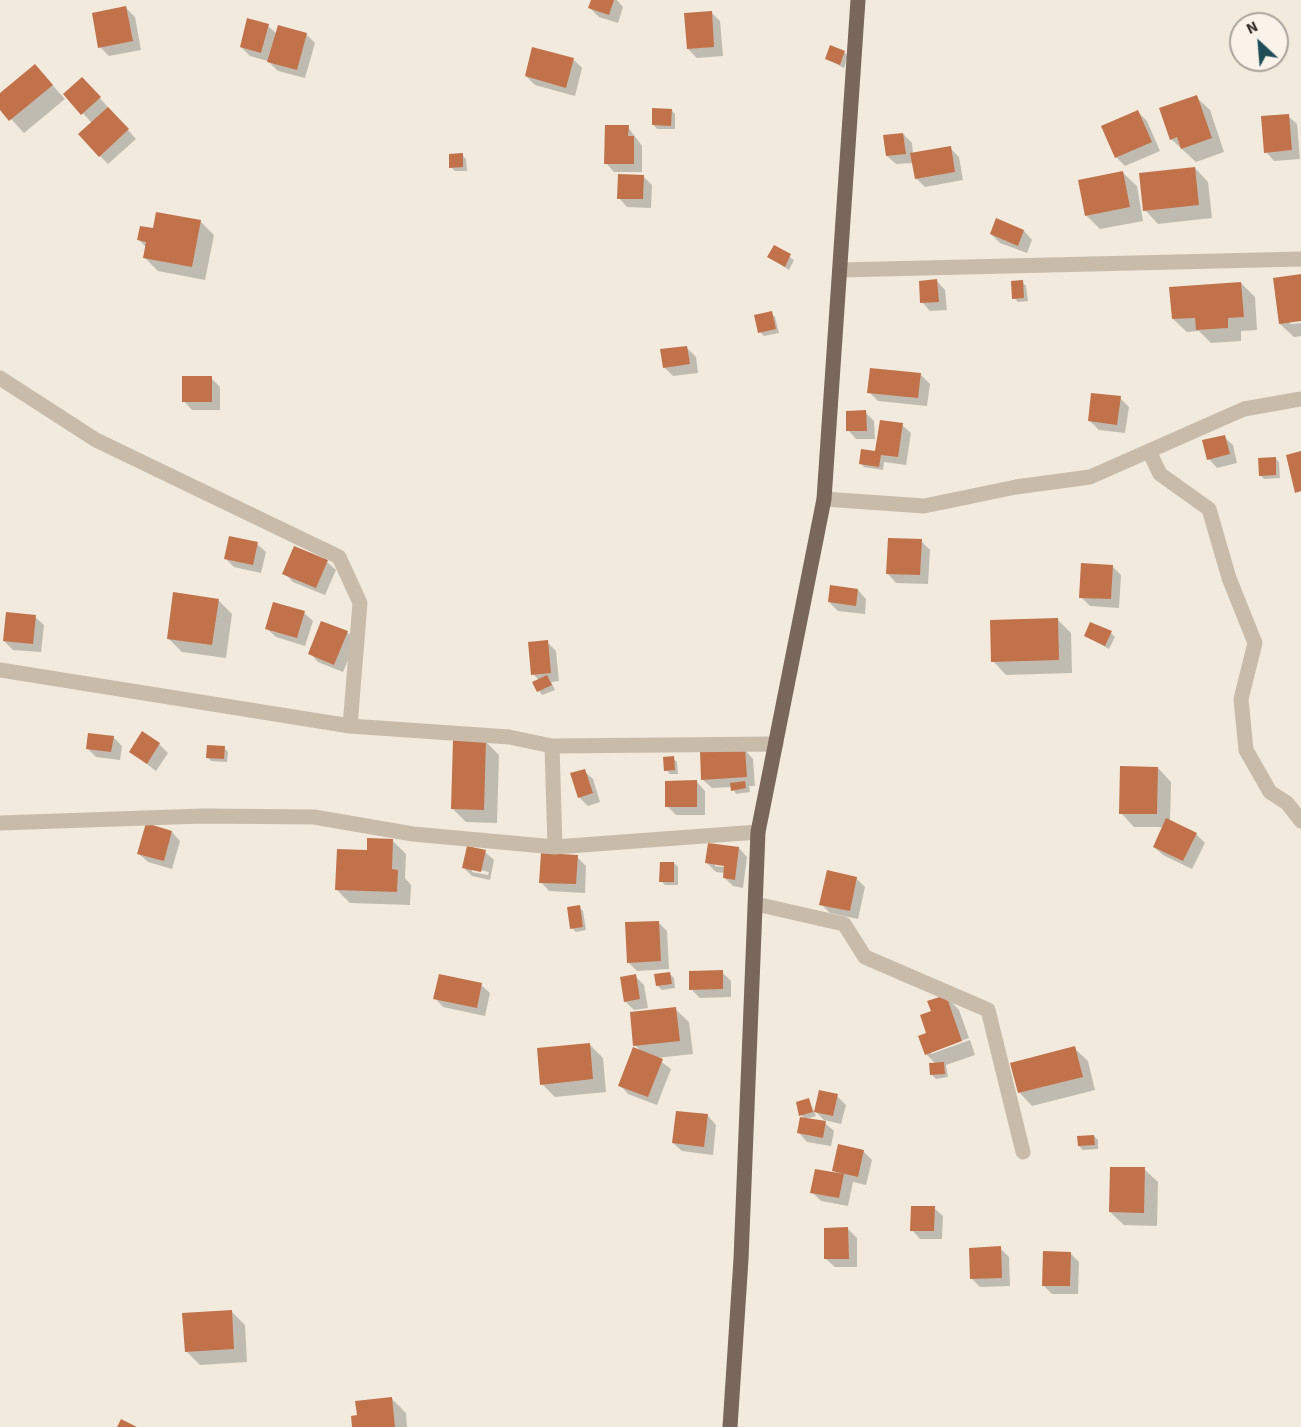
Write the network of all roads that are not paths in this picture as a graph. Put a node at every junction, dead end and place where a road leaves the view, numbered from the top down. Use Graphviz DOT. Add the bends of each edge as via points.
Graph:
graph roads {
  1 [pos="858,0"];
  2 [pos="1301,259"];
  3 [pos="840,270"];
  4 [pos="0,378"];
  5 [pos="1301,399"];
  6 [pos="1149,451"];
  7 [pos="824,499"];
  8 [pos="0,670"];
  9 [pos="350,726"];
  10 [pos="776,744"];
  11 [pos="552,747"];
  12 [pos="1301,821"];
  13 [pos="0,823"];
  14 [pos="758,832"];
  15 [pos="555,847"];
  16 [pos="756,904"];
  17 [pos="1023,1152"];
  18 [pos="730,1427"];
  1 -- 3 [label="main road"];
  2 -- 3 [label="street"];
  3 -- 7 [label="main road"];
  4 -- 9 [label="street" via="96,440 339,557 360,603"];
  5 -- 6 [label="street" via="1244,409"];
  6 -- 7 [label="street" via="1090,477 924,506"];
  6 -- 12 [label="street" via="1160,474 1209,509 1228,578 1255,644 1241,699 1246,750 1270,792 1287,803"];
  7 -- 10 [label="main road"];
  8 -- 9 [label="street"];
  9 -- 11 [label="street" via="509,737"];
  10 -- 11 [label="street"];
  10 -- 14 [label="main road"];
  11 -- 15 [label="street"];
  13 -- 15 [label="street" via="203,816 314,817 413,834"];
  14 -- 15 [label="street"];
  14 -- 16 [label="main road"];
  16 -- 17 [label="street" via="844,924 865,957 988,1010"];
  16 -- 18 [label="main road"];
}
